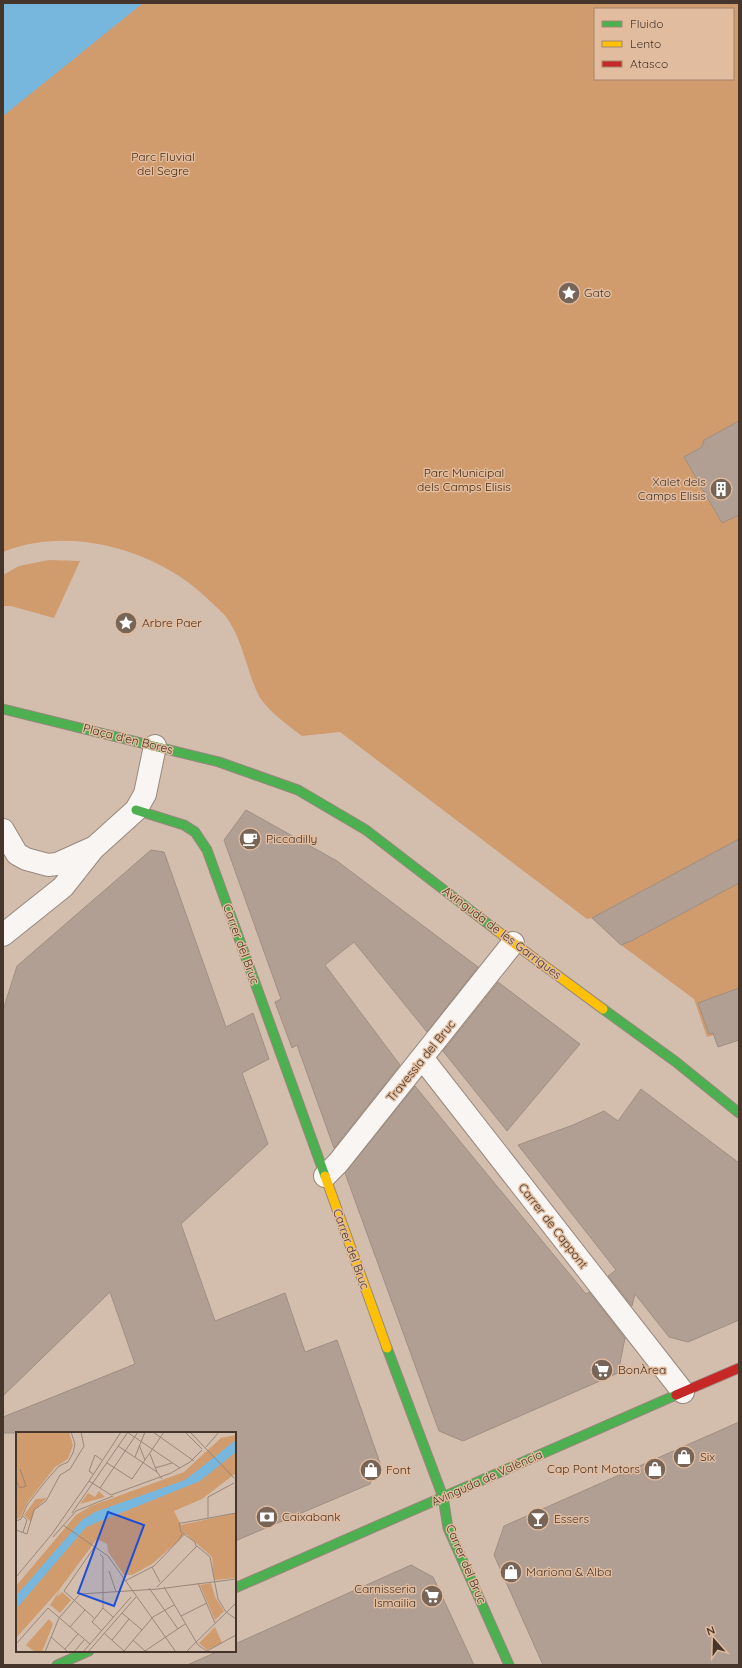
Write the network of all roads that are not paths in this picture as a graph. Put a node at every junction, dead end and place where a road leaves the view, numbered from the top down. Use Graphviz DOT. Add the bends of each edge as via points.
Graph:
graph roads {
  1 [pos="3,708"];
  2 [pos="155,746"];
  3 [pos="253,774"];
  4 [pos="136,810"];
  5 [pos="3,830"];
  6 [pos="95,847"];
  7 [pos="3,935"];
  8 [pos="514,943"];
  9 [pos="423,1059"];
  10 [pos="739,1113"];
  11 [pos="325,1176"];
  12 [pos="739,1368"];
  13 [pos="683,1392"];
  14 [pos="443,1497"];
  15 [pos="236,1588"];
  16 [pos="87,1652"];
  17 [pos="57,1665"];
  18 [pos="509,1665"];
  1 -- 2 [label="street, Plaça d'en Bores"];
  2 -- 3 [label="street, Plaça d'en Bores" via="219,762"];
  2 -- 4 [label="street" via="145,794"];
  3 -- 8 [label="street, Avinguda de les Garrigues" via="298,790 366,830"];
  4 -- 6 [label="street"];
  4 -- 11 [label="street, Carrer del Bruc" via="184,825 195,832 207,850"];
  5 -- 6 [label="street" via="17,854 48,865 57,864"];
  6 -- 7 [label="street" via="63,888"];
  8 -- 9 [label="street, Travessia del Bruc"];
  8 -- 10 [label="street, Avinguda de les Garrigues" via="676,1062"];
  9 -- 11 [label="street, Travessia del Bruc"];
  9 -- 13 [label="street, Carrer de Cappont"];
  11 -- 14 [label="street, Carrer del Bruc"];
  12 -- 13 [label="street, Avinguda de València"];
  13 -- 14 [label="street, Avinguda de València"];
  14 -- 15 [label="street, Avinguda de València"];
  14 -- 18 [label="street, Carrer del Bruc" via="448,1528"];
  16 -- 17 [label="street"];
}
